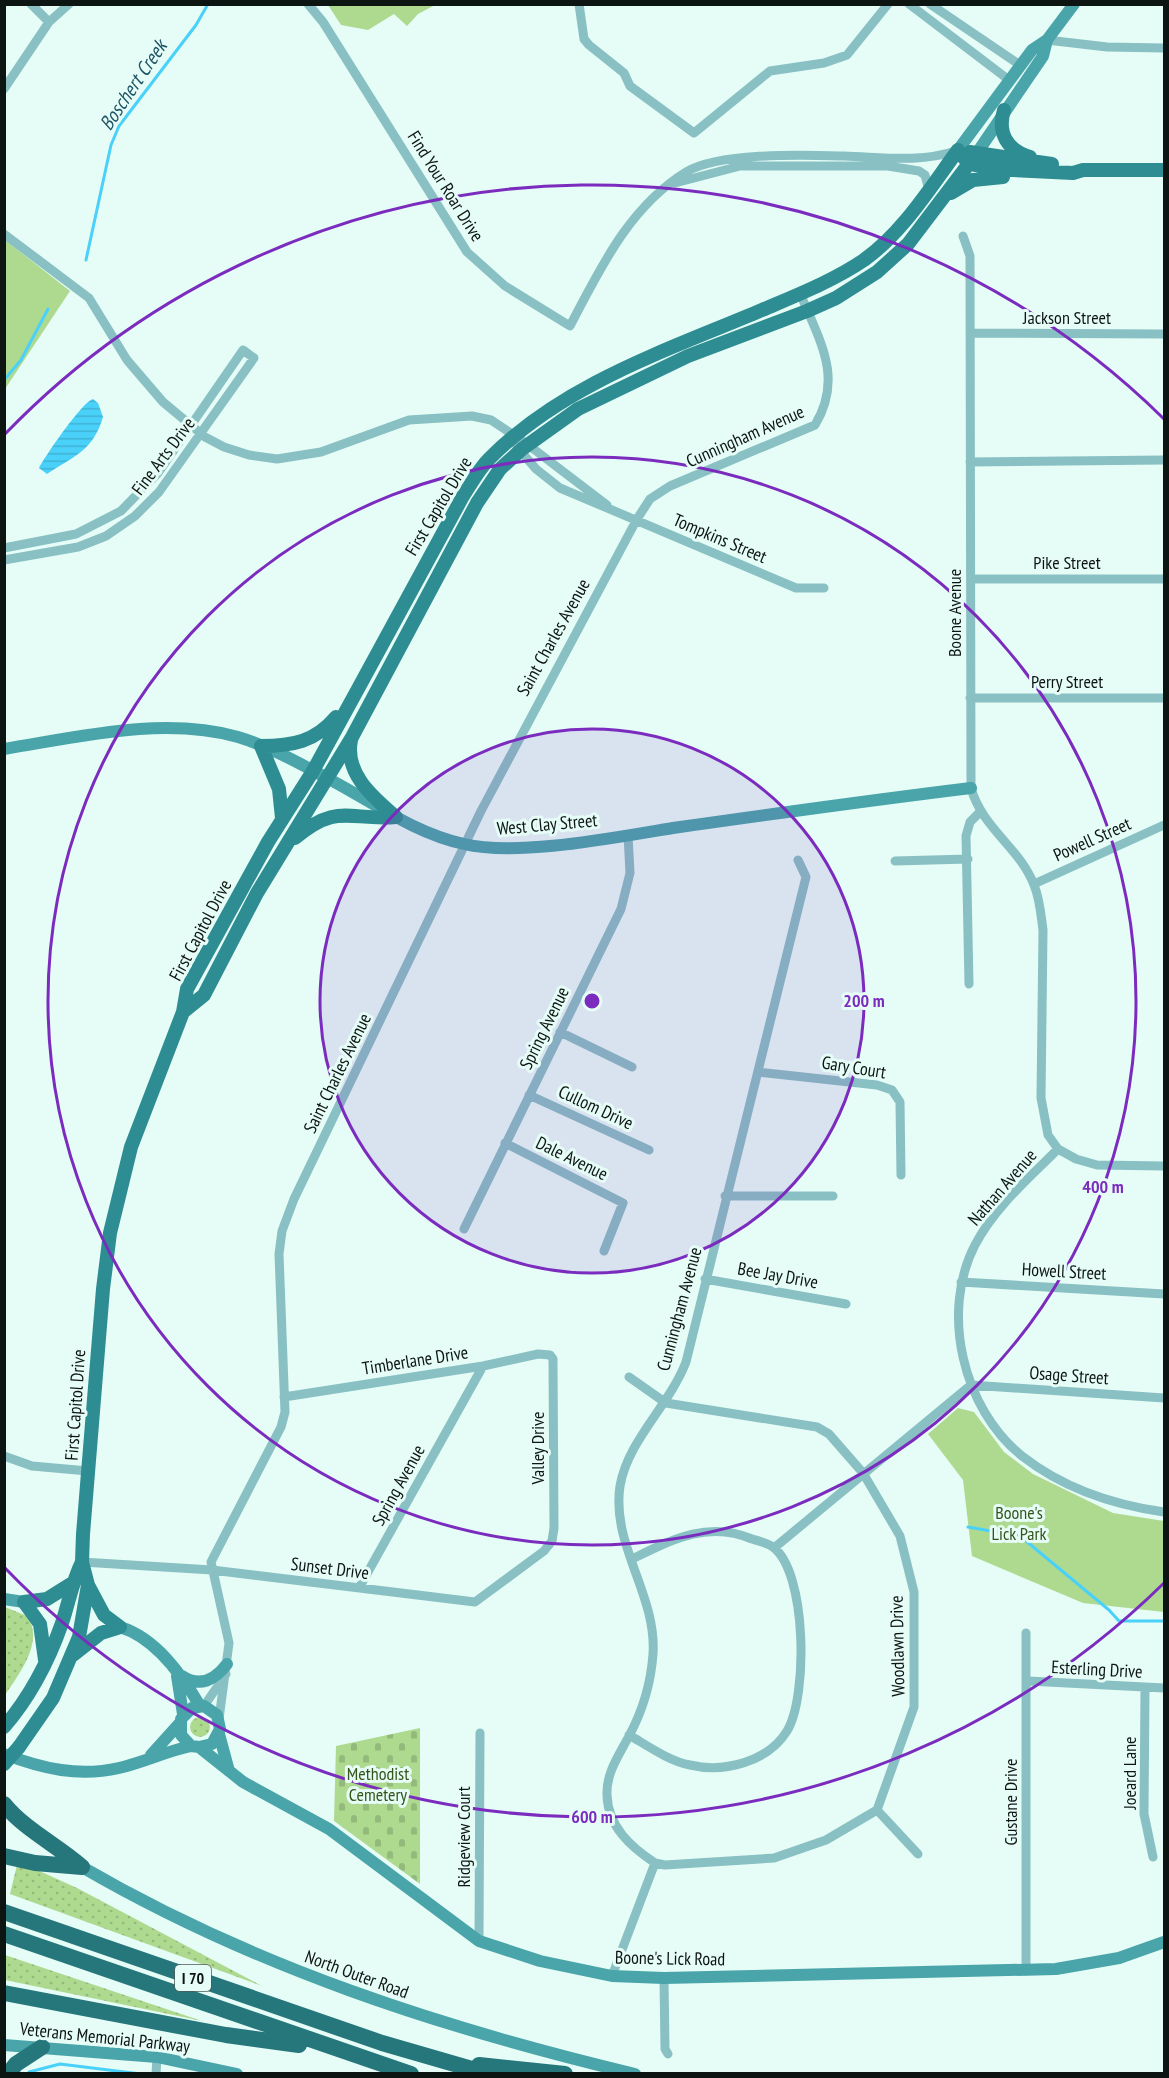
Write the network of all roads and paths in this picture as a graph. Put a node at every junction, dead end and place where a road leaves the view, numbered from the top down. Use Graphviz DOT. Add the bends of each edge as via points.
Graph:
graph roads {
  1 [pos="31,4"];
  2 [pos="69,4"];
  3 [pos="308,4"];
  4 [pos="579,4"];
  5 [pos="888,4"];
  6 [pos="909,4"];
  7 [pos="930,4"];
  8 [pos="1074,4"];
  9 [pos="49,22"];
  10 [pos="1047,40"];
  11 [pos="1164,48"];
  12 [pos="1020,65"];
  13 [pos="1009,80"];
  14 [pos="4,88"];
  15 [pos="1004,110"];
  16 [pos="958,150"];
  17 [pos="973,158"];
  18 [pos="1058,164"];
  19 [pos="1164,170"];
  20 [pos="1078,172"];
  21 [pos="673,183"];
  22 [pos="928,190"];
  23 [pos="943,196"];
  24 [pos="4,234"];
  25 [pos="963,236"];
  26 [pos="800,293"];
  27 [pos="807,311"];
  28 [pos="970,333"];
  29 [pos="1164,334"];
  30 [pos="190,425"];
  31 [pos="200,433"];
  32 [pos="513,437"];
  33 [pos="523,448"];
  34 [pos="1164,460"];
  35 [pos="970,462"];
  36 [pos="607,506"];
  37 [pos="637,519"];
  38 [pos="4,548"];
  39 [pos="4,560"];
  40 [pos="971,579"];
  41 [pos="1164,579"];
  42 [pos="824,588"];
  43 [pos="359,687"];
  44 [pos="970,698"];
  45 [pos="1164,698"];
  46 [pos="351,739"];
  47 [pos="261,746"];
  48 [pos="4,749"];
  49 [pos="313,771"];
  50 [pos="328,778"];
  51 [pos="971,789"];
  52 [pos="980,812"];
  53 [pos="396,817"];
  54 [pos="282,820"];
  55 [pos="1164,825"];
  56 [pos="628,835"];
  57 [pos="464,844"];
  58 [pos="286,847"];
  59 [pos="968,859"];
  60 [pos="798,860"];
  61 [pos="895,861"];
  62 [pos="1034,884"];
  63 [pos="969,984"];
  64 [pos="183,1012"];
  65 [pos="560,1032"];
  66 [pos="632,1067"];
  67 [pos="758,1072"];
  68 [pos="530,1095"];
  69 [pos="505,1143"];
  70 [pos="1058,1149"];
  71 [pos="649,1150"];
  72 [pos="1164,1166"];
  73 [pos="901,1175"];
  74 [pos="725,1196"];
  75 [pos="833,1196"];
  76 [pos="464,1229"];
  77 [pos="604,1251"];
  78 [pos="705,1279"];
  79 [pos="961,1282"];
  80 [pos="1164,1294"];
  81 [pos="846,1304"];
  82 [pos="550,1354"];
  83 [pos="483,1366"];
  84 [pos="629,1377"];
  85 [pos="971,1385"];
  86 [pos="284,1397"];
  87 [pos="1164,1398"];
  88 [pos="666,1403"];
  89 [pos="4,1456"];
  90 [pos="88,1471"];
  91 [pos="863,1473"];
  92 [pos="1164,1512"];
  93 [pos="552,1541"];
  94 [pos="774,1548"];
  95 [pos="632,1559"];
  96 [pos="82,1562"];
  97 [pos="212,1570"];
  98 [pos="71,1584"];
  99 [pos="88,1585"];
  100 [pos="359,1588"];
  101 [pos="4,1599"];
  102 [pos="24,1602"];
  103 [pos="120,1627"];
  104 [pos="1026,1633"];
  105 [pos="73,1655"];
  106 [pos="45,1663"];
  107 [pos="226,1669"];
  108 [pos="176,1672"];
  109 [pos="1028,1681"];
  110 [pos="1145,1688"];
  111 [pos="1164,1688"];
  112 [pos="202,1706"];
  113 [pos="181,1719"];
  114 [pos="219,1719"];
  115 [pos="4,1727"];
  116 [pos="480,1733"];
  117 [pos="219,1734"];
  118 [pos="629,1735"];
  119 [pos="195,1747"];
  120 [pos="4,1754"];
  121 [pos="150,1756"];
  122 [pos="4,1764"];
  123 [pos="229,1771"];
  124 [pos="4,1804"];
  125 [pos="877,1810"];
  126 [pos="918,1854"];
  127 [pos="4,1856"];
  128 [pos="1153,1857"];
  129 [pos="655,1863"];
  130 [pos="82,1867"];
  131 [pos="4,1912"];
  132 [pos="4,1934"];
  133 [pos="480,1941"];
  134 [pos="1164,1942"];
  135 [pos="1026,1971"];
  136 [pos="612,1976"];
  137 [pos="664,1978"];
  138 [pos="4,1993"];
  139 [pos="4,2045"];
  140 [pos="42,2047"];
  141 [pos="339,2051"];
  142 [pos="668,2054"];
  143 [pos="157,2057"];
  144 [pos="445,2061"];
  145 [pos="8,2073"];
  146 [pos="156,2073"];
  147 [pos="237,2073"];
  148 [pos="411,2073"];
  149 [pos="489,2073"];
  150 [pos="565,2073"];
  151 [pos="635,2073"];
  1 -- 9 [label="street"];
  2 -- 9 [label="street"];
  3 -- 21 [label="street, Find Your Roar Drive" via="467,252 505,286 570,326 597,275 641,208"];
  4 -- 5 [label="street" via="584,39 589,45 624,73 630,86 694,133 770,71 824,63 847,55"];
  6 -- 13 [label="street"];
  7 -- 12 [label="street"];
  8 -- 10 [label="street"];
  9 -- 14 [label="street"];
  10 -- 11 [label="street"];
  10 -- 12 [label="street"];
  10 -- 15 [label="street" via="1043,56"];
  12 -- 13 [label="street"];
  13 -- 16 [label="street"];
  15 -- 17 [label="street"];
  15 -- 18 [label="main road" via="1003,137 1016,153"];
  16 -- 17 [label="main road"];
  16 -- 21 [label="street, Find Your Roar Drive" via="934,158 726,160 687,172"];
  16 -- 22 [label="main road, First Capitol Drive"];
  17 -- 18 [label="main road"];
  17 -- 20 [label="main road" via="990,169"];
  17 -- 23 [label="main road, First Capitol Drive"];
  18 -- 20 [label="main road"];
  19 -- 20 [label="main road"];
  20 -- 23 [label="main road" via="1056,178 986,177"];
  21 -- 22 [label="street, Find Your Roar Drive" via="740,166 888,166 919,171 925,176"];
  22 -- 26 [label="main road, First Capitol Drive" via="882,245 825,283"];
  23 -- 27 [label="main road, First Capitol Drive" via="895,258 836,298"];
  24 -- 30 [label="street" via="88,298 126,360 163,402"];
  25 -- 28 [label="street, Boone Avenue" via="970,256"];
  26 -- 27 [label="street, Cunningham Avenue"];
  26 -- 32 [label="main road, First Capitol Drive" via="608,377 567,398"];
  27 -- 33 [label="main road, First Capitol Drive" via="688,356 618,388 578,408"];
  27 -- 37 [label="street, Cunningham Avenue" via="827,360 830,382 826,407 815,425 670,486 650,499"];
  28 -- 29 [label="street, Jackson Street"];
  28 -- 35 [label="street, Boone Avenue"];
  30 -- 31 [label="street"];
  30 -- 31 [label="street, Fine Arts Drive" via="243,350 254,358"];
  30 -- 38 [label="street, Fine Arts Drive" via="155,476 116,515 76,534"];
  31 -- 32 [label="street" via="232,450 277,459 321,452 410,420 447,416 491,420"];
  31 -- 39 [label="street, Fine Arts Drive" via="149,504 106,536 50,554"];
  32 -- 33 [label="street"];
  32 -- 43 [label="main road, First Capitol Drive" via="487,460 463,496"];
  33 -- 36 [label="street, Tompkins Street"];
  33 -- 36 [label="street, Tompkins Street" via="560,488"];
  33 -- 46 [label="main road, First Capitol Drive" via="500,469 477,503"];
  34 -- 35 [label="street"];
  35 -- 40 [label="street, Boone Avenue"];
  36 -- 37 [label="street, Tompkins Street"];
  37 -- 42 [label="street, Tompkins Street" via="796,588"];
  37 -- 57 [label="street, Saint Charles Avenue"];
  40 -- 41 [label="street, Pike Street"];
  40 -- 44 [label="street, Boone Avenue"];
  43 -- 47 [label="main road" via="326,729 307,741 290,746"];
  43 -- 49 [label="main road, First Capitol Drive"];
  44 -- 45 [label="street, Perry Street"];
  44 -- 51 [label="street, Boone Avenue"];
  46 -- 50 [label="main road, First Capitol Drive"];
  46 -- 53 [label="main road" via="355,771 366,790"];
  47 -- 48 [label="street, West Clay Street" via="230,736 167,728"];
  47 -- 49 [label="street, West Clay Street"];
  47 -- 54 [label="main road" via="279,789"];
  49 -- 50 [label="street, West Clay Street"];
  49 -- 54 [label="main road, First Capitol Drive"];
  50 -- 53 [label="street, West Clay Street"];
  50 -- 58 [label="main road, First Capitol Drive"];
  51 -- 52 [label="street, Boone Avenue"];
  51 -- 56 [label="street, West Clay Street"];
  52 -- 59 [label="street" via="968,828"];
  52 -- 62 [label="street, Nathan Avenue"];
  53 -- 57 [label="street, West Clay Street"];
  53 -- 58 [label="main road" via="346,813 330,817"];
  54 -- 64 [label="main road, First Capitol Drive" via="200,963 187,989"];
  55 -- 62 [label="street, Powell Street"];
  56 -- 57 [label="street, West Clay Street" via="525,847"];
  56 -- 65 [label="street, Spring Avenue" via="627,893"];
  57 -- 86 [label="street, Saint Charles Avenue" via="282,1230 279,1254"];
  58 -- 64 [label="main road, First Capitol Drive" via="257,893 204,995"];
  59 -- 61 [label="street"];
  59 -- 63 [label="street"];
  60 -- 67 [label="street, Cunningham Avenue" via="806,877"];
  62 -- 70 [label="street, Nathan Avenue" via="1043,930 1041,1098 1043,1120"];
  64 -- 90 [label="main road, First Capitol Drive" via="141,1117 114,1215 102,1289"];
  65 -- 66 [label="street"];
  65 -- 68 [label="street, Spring Avenue"];
  67 -- 73 [label="street, Gary Court" via="892,1090 900,1102"];
  67 -- 74 [label="street, Cunningham Avenue"];
  68 -- 69 [label="street, Spring Avenue"];
  68 -- 71 [label="street, Cullom Drive"];
  69 -- 76 [label="street, Spring Avenue"];
  69 -- 77 [label="street, Dale Avenue" via="623,1203"];
  70 -- 72 [label="street" via="1097,1165"];
  70 -- 79 [label="street, Nathan Avenue" via="985,1229"];
  74 -- 75 [label="street"];
  74 -- 78 [label="street, Cunningham Avenue"];
  78 -- 81 [label="street, Bee Jay Drive"];
  78 -- 88 [label="street, Cunningham Avenue" via="686,1362"];
  79 -- 80 [label="street, Howell Street"];
  79 -- 85 [label="street, Nathan Avenue" via="957,1308 959,1335"];
  82 -- 83 [label="street, Timberlane Drive"];
  82 -- 93 [label="street, Valley Drive"];
  83 -- 86 [label="street, Timberlane Drive"];
  83 -- 100 [label="street, Spring Avenue"];
  84 -- 88 [label="street"];
  85 -- 87 [label="street, Osage Street"];
  85 -- 91 [label="street"];
  85 -- 92 [label="street, Nathan Avenue" via="994,1423 1022,1455 1093,1496"];
  86 -- 97 [label="street, Saint Charles Avenue" via="281,1426 212,1555"];
  88 -- 91 [label="street, Woodlawn Drive" via="817,1427 829,1434"];
  88 -- 95 [label="street, Cunningham Avenue" via="636,1444 620,1485 618,1512"];
  89 -- 90 [label="street" via="32,1466"];
  90 -- 96 [label="main road, First Capitol Drive"];
  91 -- 94 [label="street"];
  91 -- 125 [label="street, Woodlawn Drive" via="900,1536 914,1592 914,1707"];
  93 -- 100 [label="street, Sunset Drive" via="475,1602"];
  94 -- 95 [label="street" via="737,1532 699,1531"];
  94 -- 118 [label="street" via="798,1595 801,1662 798,1696 788,1731 745,1764 717,1768 689,1765"];
  95 -- 118 [label="street, Cunningham Avenue" via="648,1605 653,1655 649,1681"];
  96 -- 97 [label="street, Sunset Drive"];
  96 -- 98 [label="main road, First Capitol Drive"];
  96 -- 99 [label="main road, First Capitol Drive"];
  97 -- 100 [label="street, Sunset Drive"];
  97 -- 107 [label="street, Saint Charles Avenue" via="229,1643"];
  98 -- 102 [label="main road" via="47,1599"];
  98 -- 106 [label="main road, First Capitol Drive" via="63,1620"];
  99 -- 103 [label="main road" via="104,1615"];
  99 -- 105 [label="main road, First Capitol Drive"];
  101 -- 102 [label="street"];
  102 -- 106 [label="main road" via="40,1624"];
  103 -- 105 [label="main road" via="101,1634"];
  103 -- 108 [label="street" via="150,1642"];
  104 -- 109 [label="street, Gustane Drive"];
  105 -- 122 [label="main road, First Capitol Drive, bridge" via="53,1698"];
  106 -- 115 [label="main road, First Capitol Drive"];
  107 -- 108 [label="street" via="199,1682"];
  107 -- 112 [label="street"];
  107 -- 114 [label="street, Saint Charles Avenue"];
  108 -- 112 [label="street"];
  108 -- 113 [label="street"];
  109 -- 110 [label="street, Esterling Drive"];
  109 -- 135 [label="street, Gustane Drive"];
  110 -- 111 [label="street, Esterling Drive"];
  110 -- 128 [label="street, Joeard Lane" via="1144,1814"];
  112 -- 113 [label="street"];
  112 -- 114 [label="street"];
  113 -- 119 [label="street" via="181,1735"];
  113 -- 121 [label="street"];
  114 -- 117 [label="street"];
  116 -- 133 [label="street, Ridgeview Court"];
  117 -- 119 [label="street" via="212,1744"];
  117 -- 123 [label="street"];
  118 -- 129 [label="street, Cunningham Avenue" via="615,1758 607,1796 617,1829"];
  119 -- 121 [label="street"];
  119 -- 123 [label="street, Boone's Lick Road"];
  120 -- 121 [label="street" via="51,1769 85,1772 121,1767"];
  123 -- 133 [label="street, Boone's Lick Road" via="329,1829"];
  124 -- 130 [label="highway" via="15,1818 59,1846"];
  125 -- 126 [label="street"];
  125 -- 129 [label="street" via="826,1840 774,1858"];
  127 -- 130 [label="highway"];
  129 -- 136 [label="street"];
  130 -- 151 [label="street, North Outer Road" via="169,1915 318,1980 540,2051"];
  131 -- 144 [label="highway, I 70" via="284,2010"];
  132 -- 141 [label="highway, I 70"];
  133 -- 136 [label="street, Boone's Lick Road"];
  134 -- 135 [label="street, Boone's Lick Road" via="1088,1965"];
  135 -- 137 [label="street, Boone's Lick Road"];
  136 -- 137 [label="street, Boone's Lick Road"];
  137 -- 142 [label="street"];
  138 -- 141 [label="highway" via="226,2035"];
  139 -- 140 [label="street, Veterans Memorial Parkway"];
  140 -- 143 [label="street, Veterans Memorial Parkway"];
  140 -- 145 [label="highway"];
  141 -- 148 [label="highway, I 70"];
  143 -- 146 [label="street"];
  143 -- 147 [label="street, Veterans Memorial Parkway"];
  144 -- 149 [label="highway, I 70"];
  144 -- 150 [label="highway"];
}
